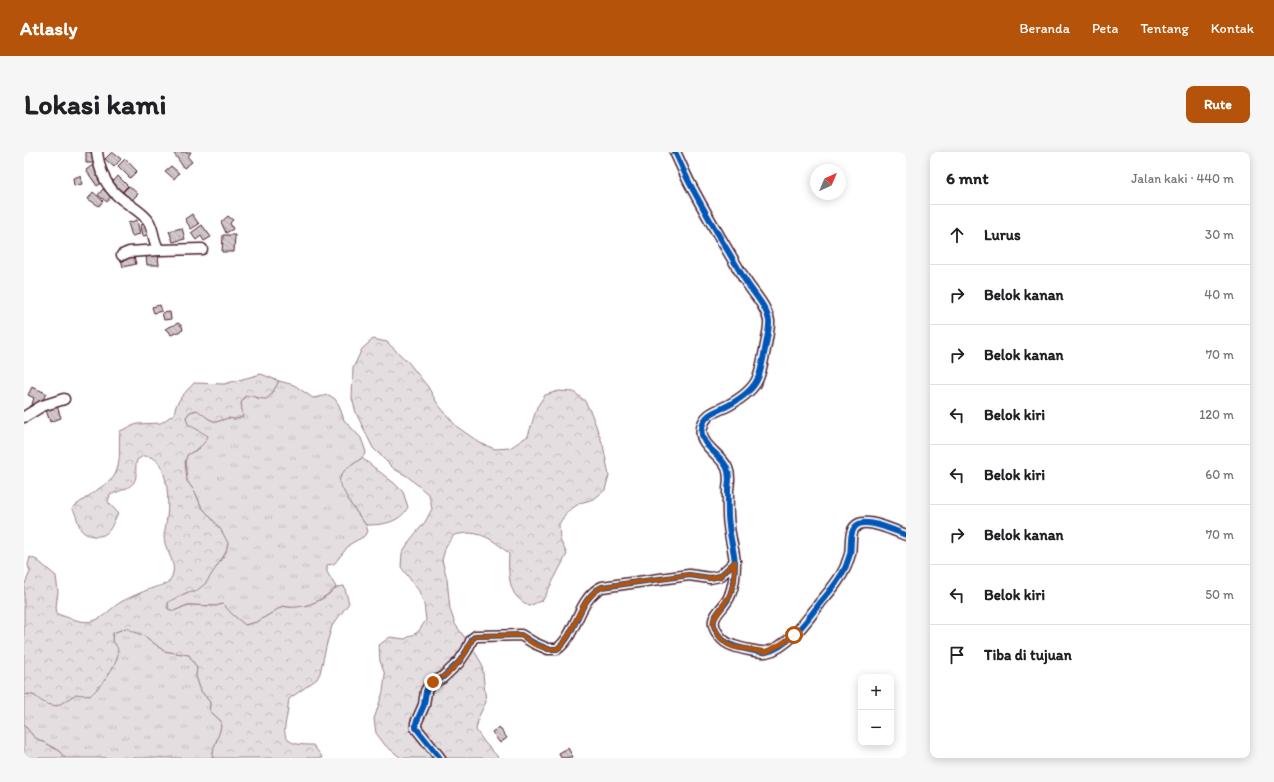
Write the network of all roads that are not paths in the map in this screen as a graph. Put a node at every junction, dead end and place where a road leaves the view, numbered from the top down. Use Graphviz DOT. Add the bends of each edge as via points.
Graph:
graph roads {
  1 [pos="97,152"];
  2 [pos="675,152"];
  3 [pos="202,249"];
  4 [pos="159,250"];
  5 [pos="122,255"];
  6 [pos="64,399"];
  7 [pos="24,417"];
  8 [pos="906,535"];
  9 [pos="735,562"];
  10 [pos="440,758"];
  1 -- 4 [label="street" via="107,184 148,219 155,245"];
  2 -- 9 [label="street" via="708,216 743,277 762,304 769,322 759,376 754,386 733,402 708,415 703,422 701,435 723,462 728,473 728,524"];
  3 -- 4 [label="street"];
  4 -- 5 [label="street" via="129,252"];
  6 -- 7 [label="street" via="42,406"];
  8 -- 9 [label="street" via="870,523 858,524 851,534 850,554 845,568 835,585 794,635 766,652 727,644 715,630 714,619 728,600 734,582"];
  9 -- 10 [label="street" via="720,576 710,578 688,575 595,590 564,644 557,649 534,644 521,635 476,636 459,662 429,686 416,722 416,728"];
}
